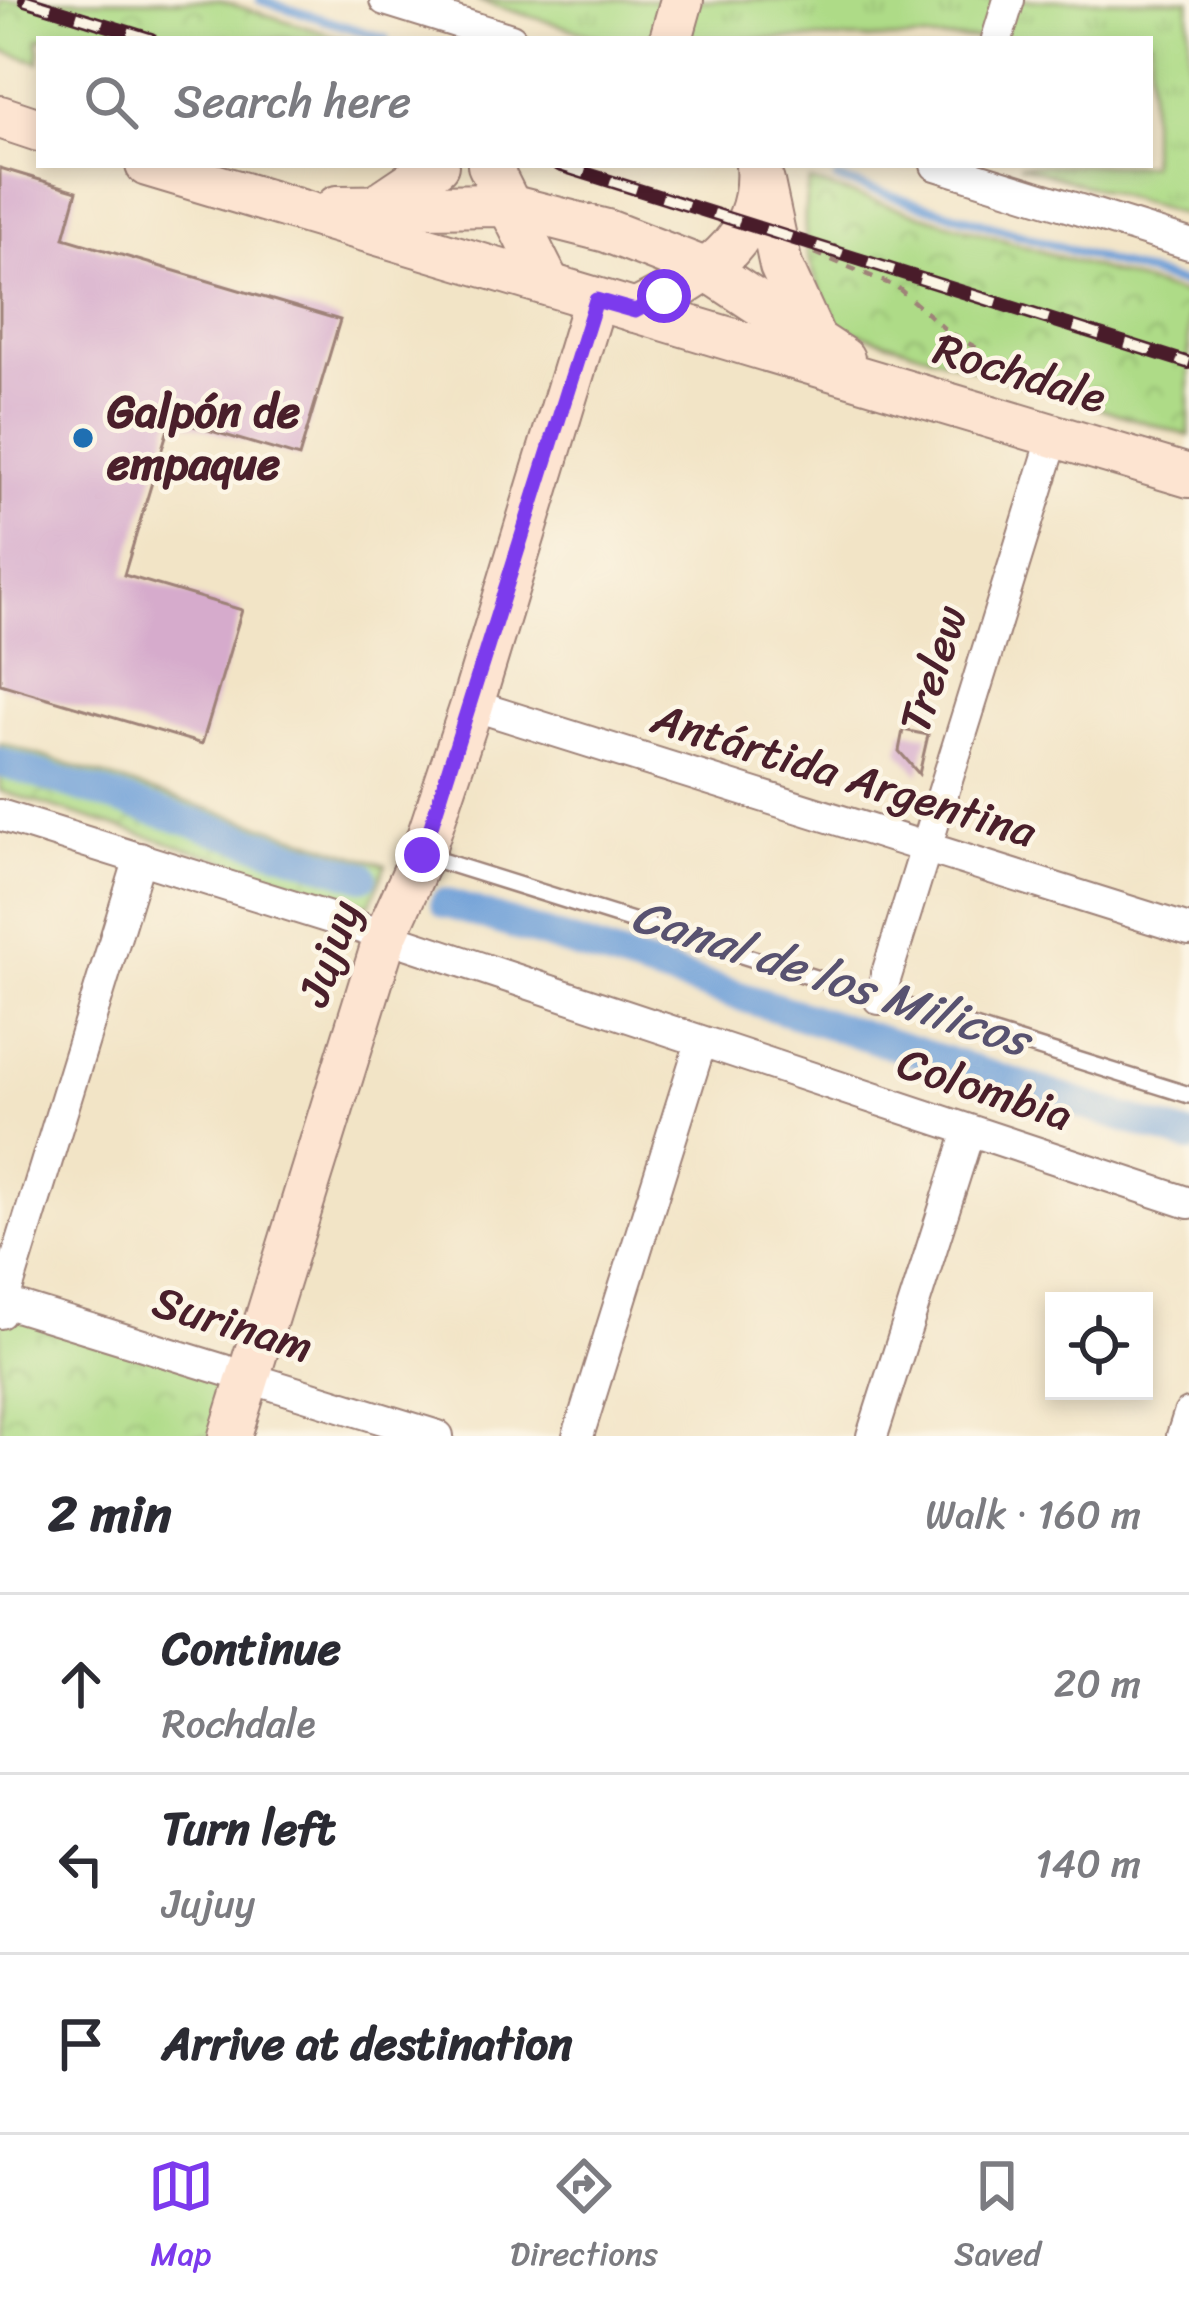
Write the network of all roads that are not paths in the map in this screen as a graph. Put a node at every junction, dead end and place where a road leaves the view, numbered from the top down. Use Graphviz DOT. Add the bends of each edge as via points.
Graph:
graph roads {
  1 [pos="385,0"];
  2 [pos="682,0"];
  3 [pos="1009,0"];
  4 [pos="501,36"];
  5 [pos="671,36"];
  6 [pos="998,36"];
  7 [pos="0,117"];
  8 [pos="36,129"];
  9 [pos="156,168"];
  10 [pos="432,168"];
  11 [pos="490,168"];
  12 [pos="758,168"];
  13 [pos="758,168"];
  14 [pos="953,168"];
  15 [pos="257,202"];
  16 [pos="505,205"];
  17 [pos="372,209"];
  18 [pos="1189,244"];
  19 [pos="710,271"];
  20 [pos="548,283"];
  21 [pos="615,306"];
  22 [pos="818,344"];
  23 [pos="891,387"];
  24 [pos="1054,436"];
  25 [pos="1189,476"];
  26 [pos="472,705"];
  27 [pos="0,814"];
  28 [pos="923,847"];
  29 [pos="422,855"];
  30 [pos="140,858"];
  31 [pos="1189,930"];
  32 [pos="385,937"];
  33 [pos="879,999"];
  34 [pos="701,1042"];
  35 [pos="1189,1095"];
  36 [pos="969,1131"];
  37 [pos="1189,1204"];
  38 [pos="1,1305"];
  39 [pos="249,1375"];
  40 [pos="1189,1414"];
  41 [pos="230,1436"];
  42 [pos="438,1436"];
  43 [pos="578,1436"];
  44 [pos="872,1436"];
  45 [pos="1182,1436"];
  1 -- 4 [label="street"];
  2 -- 5 [label="main road"];
  3 -- 6 [label="street"];
  7 -- 8 [label="main road"];
  9 -- 15 [label="main road, Rochdale"];
  10 -- 17 [label="main road"];
  11 -- 16 [label="main road"];
  12 -- 19 [label="main road" via="749,227"];
  13 -- 22 [label="main road" via="782,266"];
  14 -- 18 [label="street"];
  15 -- 17 [label="main road, Rochdale"];
  15 -- 20 [label="main road, Rochdale"];
  16 -- 17 [label="main road, Rochdale"];
  16 -- 19 [label="main road, Rochdale" via="607,231"];
  16 -- 20 [label="main road"];
  19 -- 21 [label="main road"];
  19 -- 22 [label="main road, Rochdale"];
  20 -- 21 [label="main road, Rochdale"];
  21 -- 23 [label="main road, Rochdale"];
  21 -- 26 [label="main road, Jujuy"];
  22 -- 23 [label="main road, Rochdale"];
  23 -- 24 [label="main road, Rochdale"];
  24 -- 25 [label="main road, Rochdale"];
  24 -- 28 [label="street, Trelew"];
  26 -- 28 [label="street, Antártida Argentina"];
  26 -- 29 [label="main road, Jujuy"];
  27 -- 30 [label="street, Colombia"];
  28 -- 31 [label="street, Antártida Argentina"];
  28 -- 33 [label="street, Trelew"];
  29 -- 32 [label="main road, Jujuy"];
  29 -- 33 [label="lane"];
  30 -- 32 [label="street, Colombia"];
  30 -- 38 [label="street"];
  32 -- 34 [label="street, Colombia"];
  32 -- 39 [label="main road, Jujuy"];
  33 -- 35 [label="lane"];
  34 -- 36 [label="street, Colombia"];
  34 -- 43 [label="street"];
  36 -- 37 [label="street, Colombia"];
  36 -- 44 [label="street"];
  38 -- 39 [label="street, Surinam"];
  39 -- 41 [label="main road, Jujuy"];
  39 -- 42 [label="street, Surinam"];
  40 -- 45 [label="street"];
}
